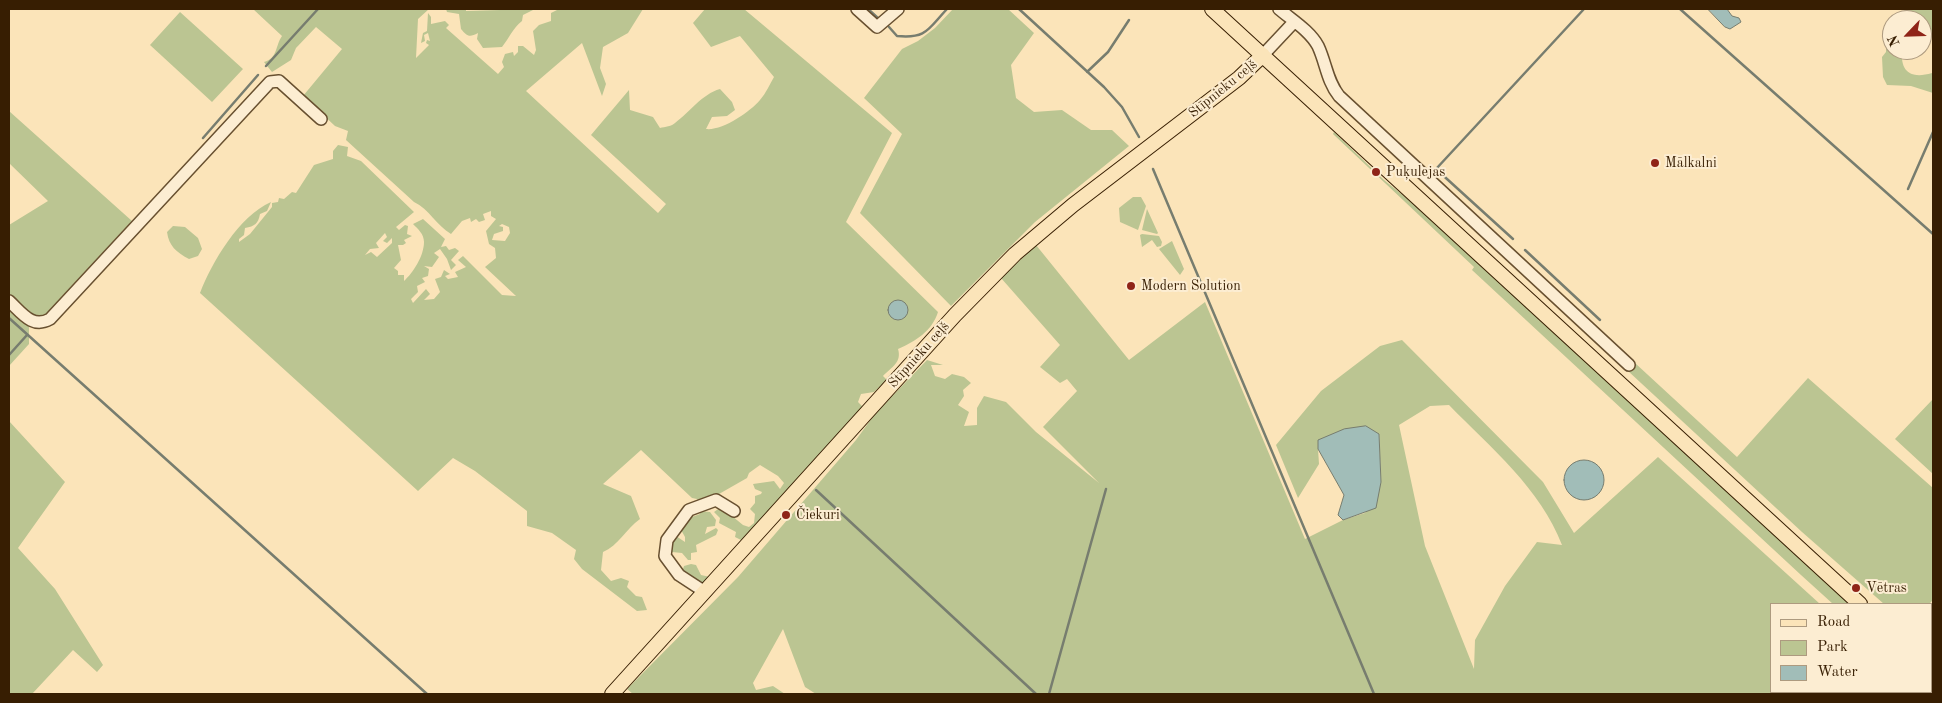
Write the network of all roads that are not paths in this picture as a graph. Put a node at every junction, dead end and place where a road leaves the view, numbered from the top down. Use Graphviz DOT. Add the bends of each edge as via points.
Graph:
graph roads {
  1 [pos="857,9"];
  2 [pos="898,9"];
  3 [pos="1212,9"];
  4 [pos="1279,9"];
  5 [pos="1294,22"];
  6 [pos="1263,55"];
  7 [pos="321,119"];
  8 [pos="9,302"];
  9 [pos="1628,365"];
  10 [pos="734,511"];
  11 [pos="705,592"];
  12 [pos="1859,603"];
  13 [pos="612,694"];
  1 -- 2 [label="street" via="877,27"];
  3 -- 6 [label="main road"];
  4 -- 5 [label="street"];
  5 -- 6 [label="street"];
  5 -- 9 [label="street" via="1317,45 1330,83 1339,96"];
  6 -- 11 [label="main road, Stīpnieku ceļš" via="1239,78 1073,205 1015,254 955,315"];
  6 -- 12 [label="main road"];
  7 -- 8 [label="street" via="279,80 270,82 50,319 41,324 32,322"];
  10 -- 11 [label="street" via="716,500 689,510 667,540 665,556 679,575"];
  11 -- 13 [label="main road, Stīpnieku ceļš"];
}
